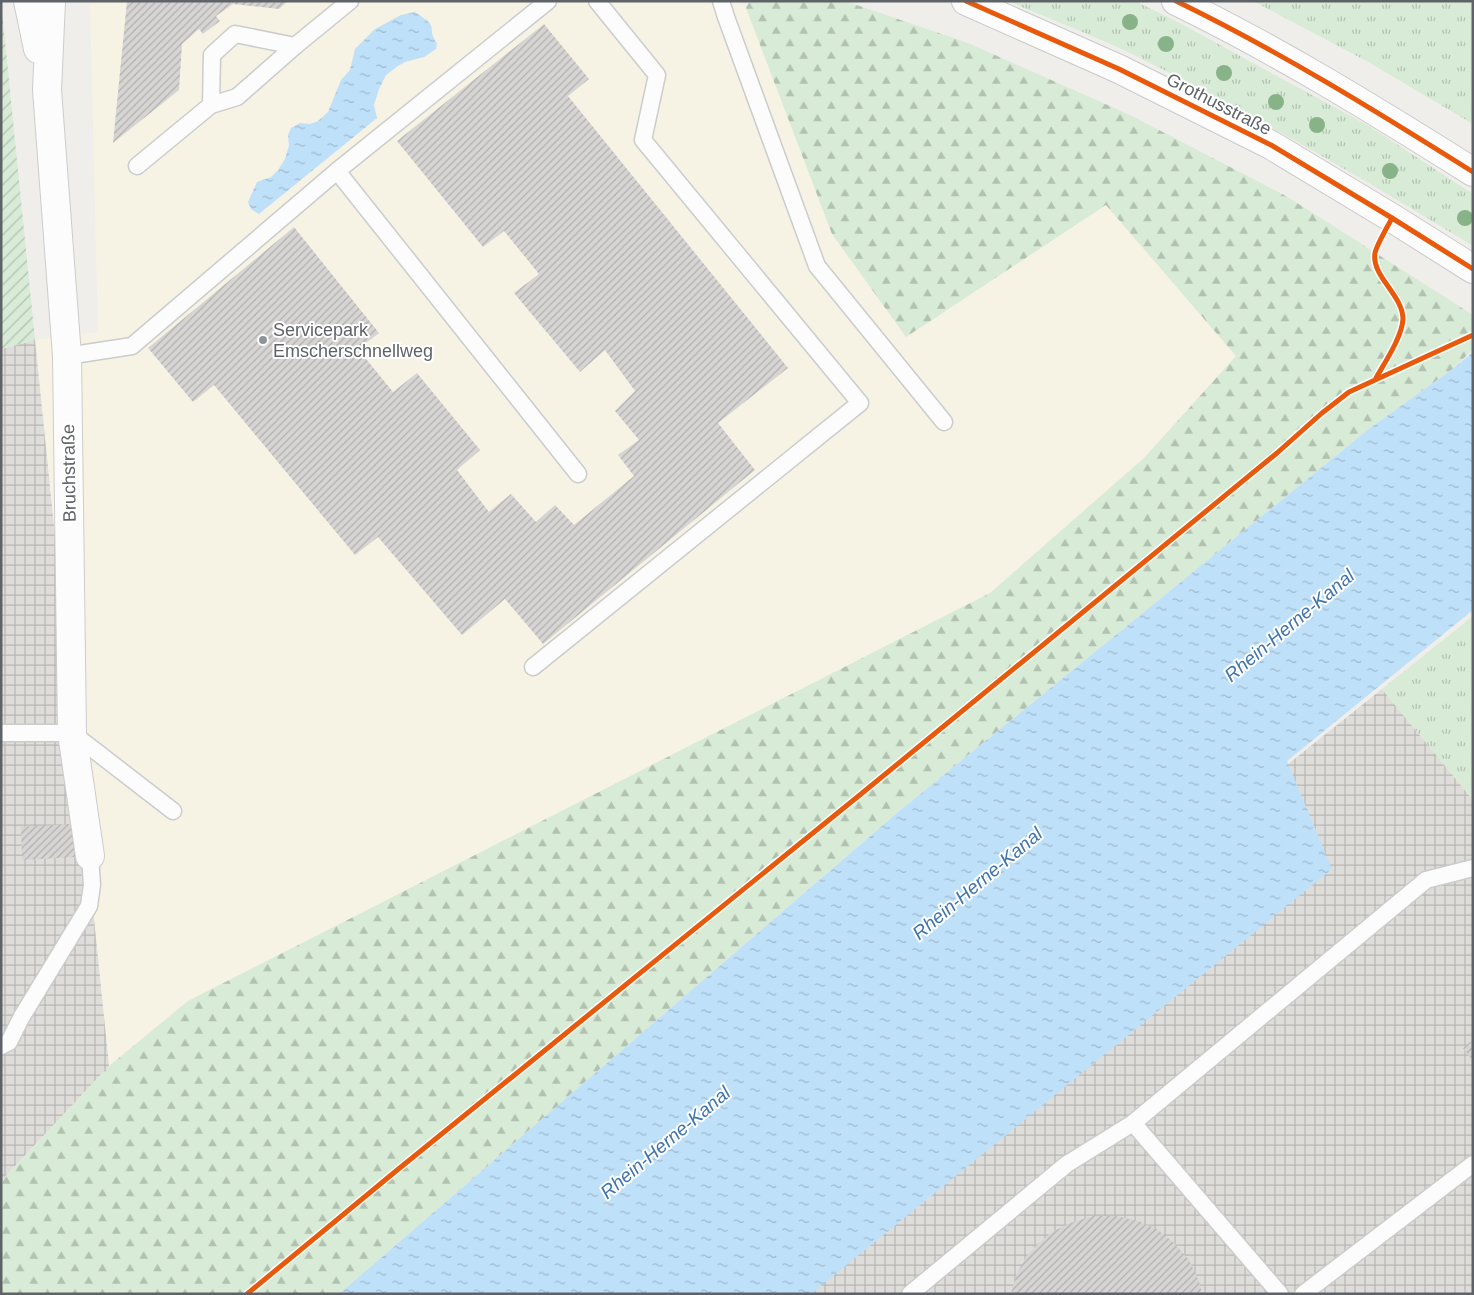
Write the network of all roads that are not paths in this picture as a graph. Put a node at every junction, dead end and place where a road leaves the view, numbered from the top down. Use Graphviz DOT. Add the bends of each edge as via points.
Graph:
graph roads {
  1 [pos="28,1"];
  2 [pos="51,1"];
  3 [pos="350,1"];
  4 [pos="597,1"];
  5 [pos="721,1"];
  6 [pos="966,1"];
  7 [pos="1176,1"];
  8 [pos="539,4"];
  9 [pos="295,46"];
  10 [pos="47,90"];
  11 [pos="210,105"];
  12 [pos="137,166"];
  13 [pos="336,171"];
  14 [pos="1473,172"];
  15 [pos="1473,268"];
  16 [pos="67,356"];
  17 [pos="944,422"];
  18 [pos="578,474"];
  19 [pos="533,667"];
  20 [pos="1,733"];
  21 [pos="72,733"];
  22 [pos="174,811"];
  23 [pos="90,856"];
  24 [pos="1473,868"];
  25 [pos="1,1046"];
  26 [pos="1133,1123"];
  27 [pos="1473,1164"];
  28 [pos="910,1294"];
  29 [pos="1280,1294"];
  30 [pos="1303,1294"];
  1 -- 10 [label="street, Bruchstraße"];
  2 -- 10 [label="street, Bruchstraße"];
  3 -- 9 [label="lane"];
  4 -- 19 [label="lane" via="657,75 643,140 860,403"];
  5 -- 17 [label="lane" via="818,266"];
  6 -- 15 [label="street, Grothusstraße" via="1119,69 1271,146"];
  7 -- 14 [label="street" via="1285,58"];
  8 -- 13 [label="lane"];
  9 -- 11 [label="lane" via="237,97"];
  9 -- 11 [label="lane" via="235,34 212,56"];
  10 -- 16 [label="street, Bruchstraße"];
  11 -- 12 [label="lane"];
  13 -- 16 [label="lane" via="132,346"];
  13 -- 18 [label="lane"];
  16 -- 21 [label="street, Bruchstraße"];
  20 -- 21 [label="lane"];
  21 -- 22 [label="lane"];
  21 -- 23 [label="street, Bruchstraße"];
  23 -- 25 [label="lane" via="92,885 89,906 9,1042"];
  24 -- 26 [label="lane" via="1426,880"];
  26 -- 28 [label="lane" via="1067,1164"];
  26 -- 29 [label="lane"];
  27 -- 30 [label="lane"];
}
